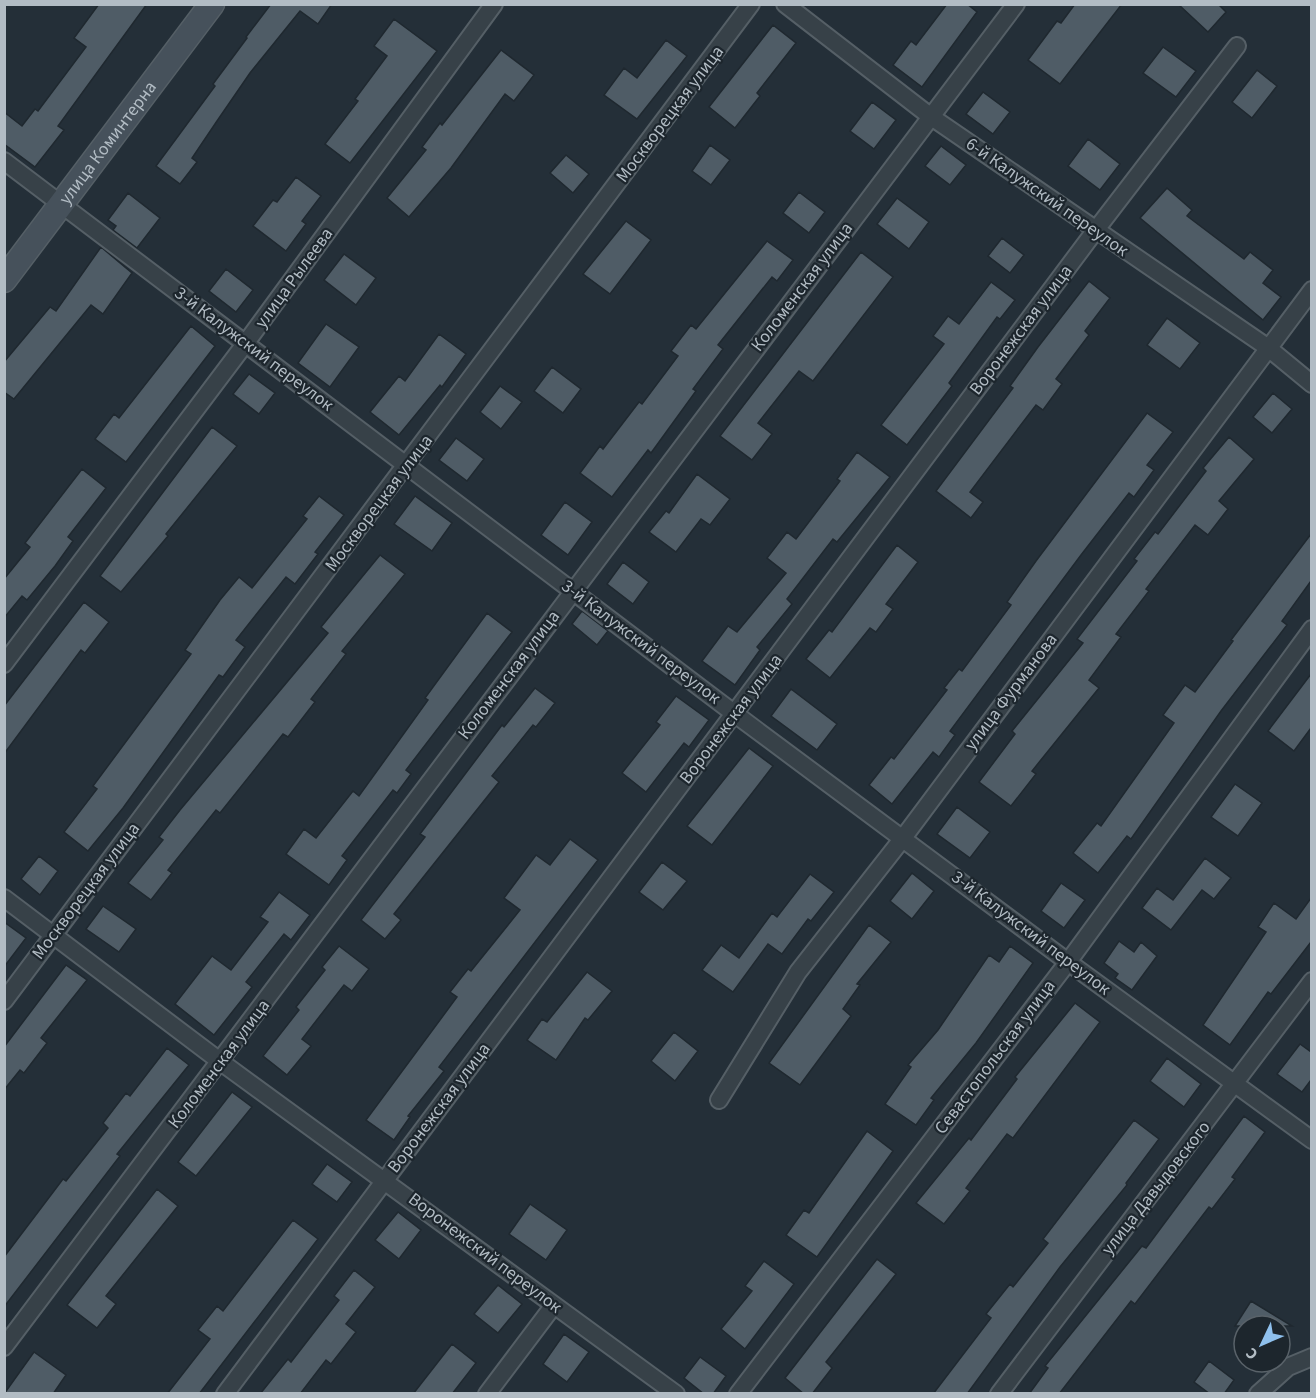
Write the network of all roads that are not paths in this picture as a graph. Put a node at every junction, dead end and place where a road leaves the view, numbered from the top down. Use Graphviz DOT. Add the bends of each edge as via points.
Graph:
graph roads {
  1 [pos="212,4"];
  2 [pos="494,4"];
  3 [pos="751,4"];
  4 [pos="785,4"];
  5 [pos="1016,4"];
  6 [pos="1237,46"];
  7 [pos="930,116"];
  8 [pos="4,161"];
  9 [pos="62,203"];
  10 [pos="1095,231"];
  11 [pos="4,280"];
  12 [pos="1311,290"];
  13 [pos="245,344"];
  14 [pos="1267,347"];
  15 [pos="1311,384"];
  16 [pos="408,464"];
  17 [pos="573,590"];
  18 [pos="1311,629"];
  19 [pos="4,664"];
  20 [pos="735,714"];
  21 [pos="903,838"];
  22 [pos="4,898"];
  23 [pos="54,934"];
  24 [pos="1068,962"];
  25 [pos="1311,981"];
  26 [pos="4,1000"];
  27 [pos="221,1062"];
  28 [pos="1236,1083"];
  29 [pos="719,1100"];
  30 [pos="1311,1140"];
  31 [pos="386,1180"];
  32 [pos="554,1305"];
  33 [pos="4,1347"];
  34 [pos="1311,1357"];
  35 [pos="225,1394"];
  36 [pos="487,1394"];
  37 [pos="676,1394"];
  38 [pos="738,1394"];
  39 [pos="999,1394"];
  40 [pos="1258,1394"];
  1 -- 9 [label="street, улица Коминтерна"];
  2 -- 13 [label="street, улица Рылеева"];
  3 -- 16 [label="street, Москворецкая улица"];
  4 -- 7 [label="street, 6-й Калужский переулок"];
  5 -- 7 [label="street, Коломенская улица"];
  6 -- 10 [label="street, Воронежская улица"];
  7 -- 10 [label="street, 6-й Калужский переулок"];
  7 -- 17 [label="street, Коломенская улица"];
  8 -- 9 [label="street, 3-й Калужский переулок"];
  9 -- 11 [label="street, улица Коминтерна"];
  9 -- 13 [label="street, 3-й Калужский переулок"];
  10 -- 14 [label="street, 6-й Калужский переулок"];
  10 -- 20 [label="street, Воронежская улица"];
  12 -- 14 [label="street, улица Фурманова"];
  13 -- 16 [label="street, 3-й Калужский переулок"];
  13 -- 19 [label="street, улица Рылеева"];
  14 -- 15 [label="street, 6-й Калужский переулок"];
  14 -- 21 [label="street, улица Фурманова"];
  16 -- 17 [label="street, 3-й Калужский переулок"];
  16 -- 23 [label="street, Москворецкая улица"];
  17 -- 20 [label="street, 3-й Калужский переулок"];
  17 -- 27 [label="street, Коломенская улица"];
  18 -- 24 [label="street, Севастопольская улица"];
  20 -- 21 [label="street, 3-й Калужский переулок"];
  20 -- 31 [label="street, Воронежская улица"];
  21 -- 24 [label="street, 3-й Калужский переулок"];
  21 -- 29 [label="street, улица Фурманова" via="798,972"];
  22 -- 23 [label="street, Воронежский переулок"];
  23 -- 26 [label="street, Москворецкая улица"];
  23 -- 27 [label="street, Воронежский переулок"];
  24 -- 28 [label="street, 3-й Калужский переулок"];
  24 -- 38 [label="street, Севастопольская улица"];
  25 -- 28 [label="street, улица Давыдовского"];
  27 -- 31 [label="street, Воронежский переулок"];
  27 -- 33 [label="street, Коломенская улица"];
  28 -- 30 [label="street, 3-й Калужский переулок"];
  28 -- 39 [label="street, улица Давыдовского"];
  31 -- 32 [label="street, Воронежский переулок"];
  31 -- 35 [label="street, Воронежская улица"];
  32 -- 36 [label="street"];
  32 -- 37 [label="street, Воронежский переулок"];
  34 -- 40 [label="street" via="1288,1367"];
}
